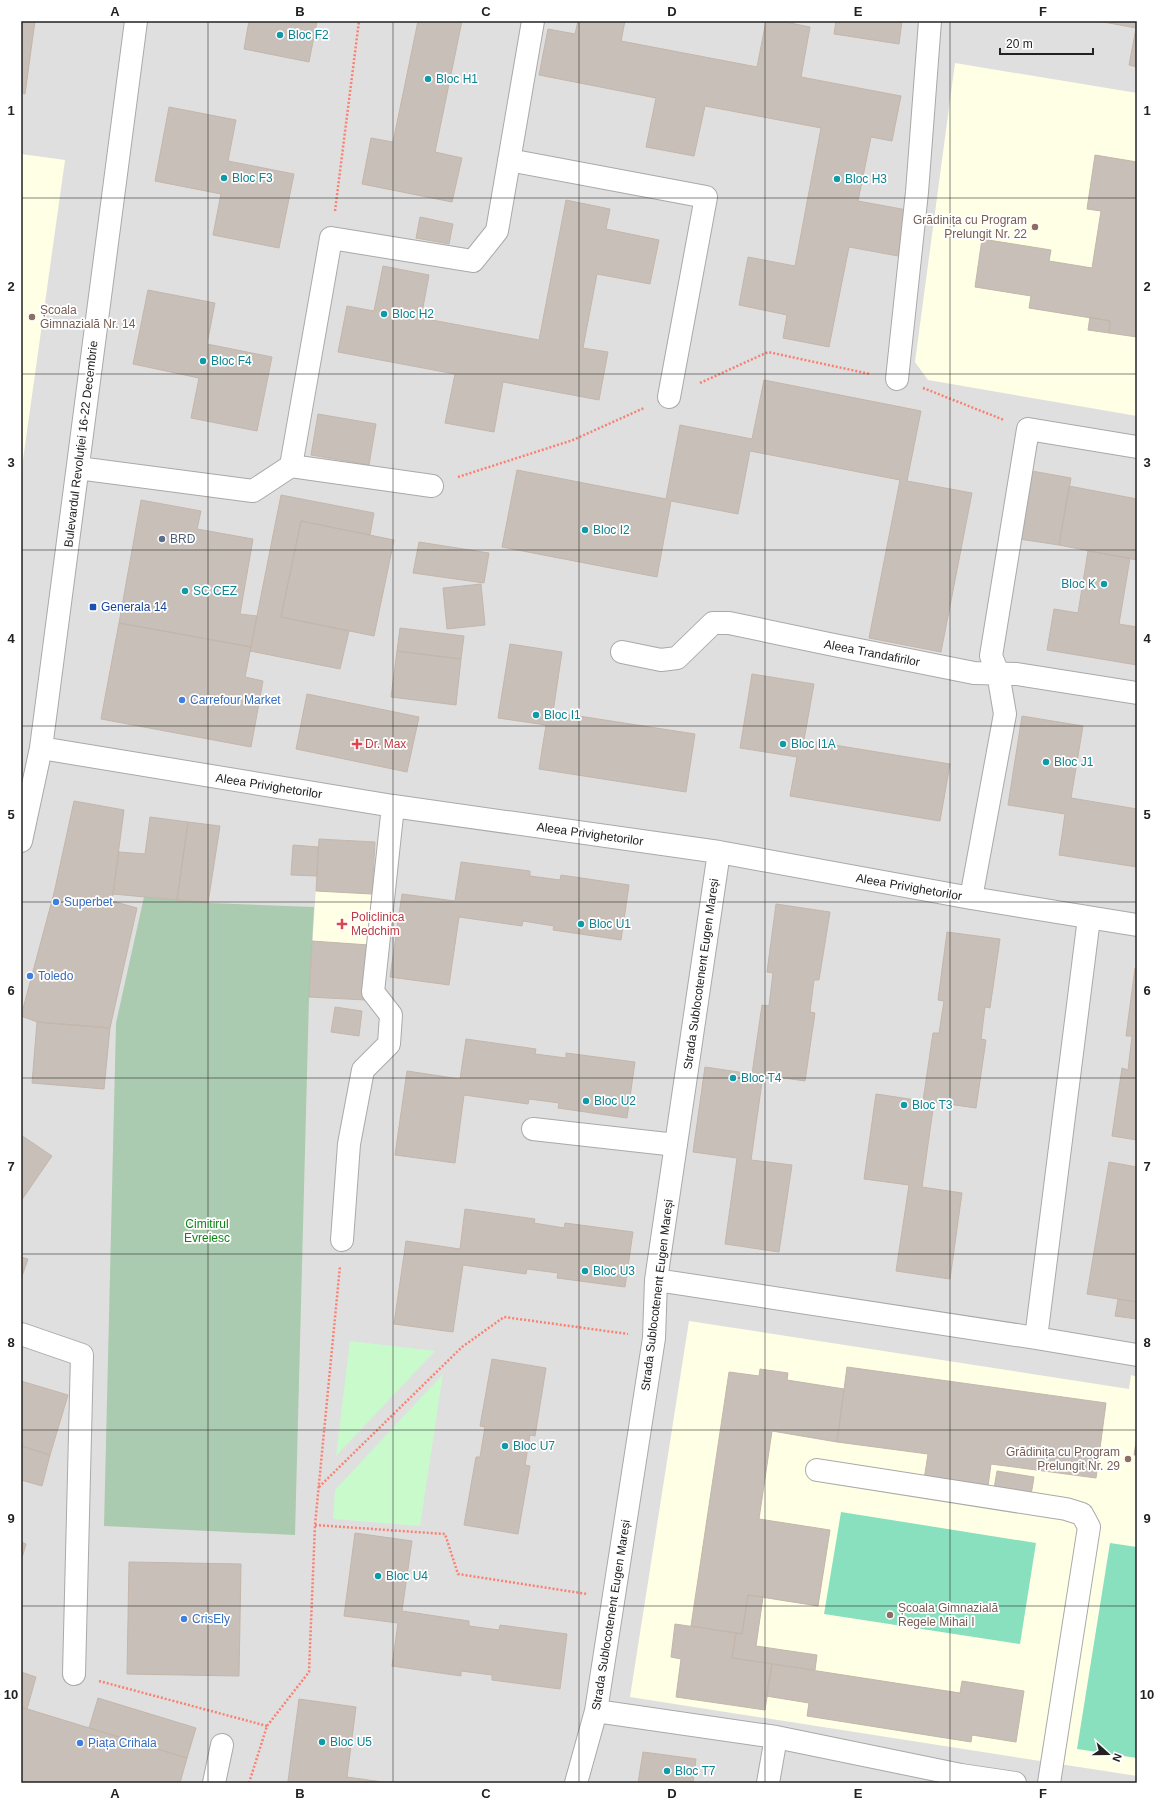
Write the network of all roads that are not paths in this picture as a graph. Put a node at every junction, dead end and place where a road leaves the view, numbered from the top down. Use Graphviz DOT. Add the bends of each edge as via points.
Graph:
graph roads {
  1 [pos="136,21"];
  2 [pos="533,21"];
  3 [pos="930,21"];
  4 [pos="509,160"];
  5 [pos="897,379"];
  6 [pos="668,397"];
  7 [pos="1137,447"];
  8 [pos="291,466"];
  9 [pos="78,468"];
  10 [pos="432,486"];
  11 [pos="622,652"];
  12 [pos="998,673"];
  13 [pos="1137,693"];
  14 [pos="41,748"];
  15 [pos="393,806"];
  16 [pos="21,841"];
  17 [pos="719,852"];
  18 [pos="971,898"];
  19 [pos="1089,918"];
  20 [pos="1137,925"];
  21 [pos="533,1129"];
  22 [pos="676,1145"];
  23 [pos="342,1240"];
  24 [pos="656,1280"];
  25 [pos="21,1334"];
  26 [pos="1036,1338"];
  27 [pos="1137,1355"];
  28 [pos="818,1470"];
  29 [pos="74,1674"];
  30 [pos="596,1711"];
  31 [pos="776,1737"];
  32 [pos="222,1745"];
  33 [pos="960,1779"];
  34 [pos="214,1783"];
  35 [pos="576,1783"];
  36 [pos="768,1783"];
  37 [pos="1016,1783"];
  38 [pos="1050,1783"];
  1 -- 9 [label="street, Bulevardul Revoluției 16-22 Decembrie"];
  2 -- 4 [label="street"];
  3 -- 5 [label="street" via="917,192"];
  4 -- 6 [label="street" via="706,197"];
  4 -- 8 [label="street" via="497,231 473,261 331,238"];
  7 -- 12 [label="street" via="1028,429 992,656"];
  8 -- 9 [label="street" via="253,491"];
  8 -- 10 [label="street"];
  9 -- 14 [label="street, Bulevardul Revoluției 16-22 Decembrie"];
  11 -- 12 [label="street, Aleea Trandafirilor" via="661,660 677,658 713,623 729,623 974,673"];
  12 -- 13 [label="street, Aleea Trandafirilor"];
  12 -- 18 [label="street" via="1005,714"];
  14 -- 15 [label="street, Aleea Privighetorilor"];
  14 -- 16 [label="street, Bulevardul Revoluției 16-22 Decembrie"];
  15 -- 17 [label="street, Aleea Privighetorilor"];
  15 -- 23 [label="street" via="373,992 391,1015 389,1044 363,1070 349,1144"];
  17 -- 18 [label="street, Aleea Privighetorilor"];
  17 -- 22 [label="street, Strada Sublocotenent Eugen Mareși"];
  18 -- 19 [label="street, Aleea Privighetorilor"];
  19 -- 20 [label="street, Aleea Privighetorilor"];
  19 -- 26 [label="street"];
  21 -- 22 [label="street"];
  22 -- 24 [label="street, Strada Sublocotenent Eugen Mareși"];
  24 -- 26 [label="street"];
  24 -- 30 [label="street, Strada Sublocotenent Eugen Mareși" via="654,1338"];
  25 -- 29 [label="street" via="82,1355"];
  26 -- 27 [label="street"];
  28 -- 38 [label="street" via="1066,1509 1082,1514 1089,1527"];
  30 -- 31 [label="street"];
  30 -- 35 [label="street, Strada Sublocotenent Eugen Mareși"];
  31 -- 33 [label="street"];
  31 -- 36 [label="street"];
  32 -- 34 [label="street"];
  33 -- 37 [label="street"];
}
